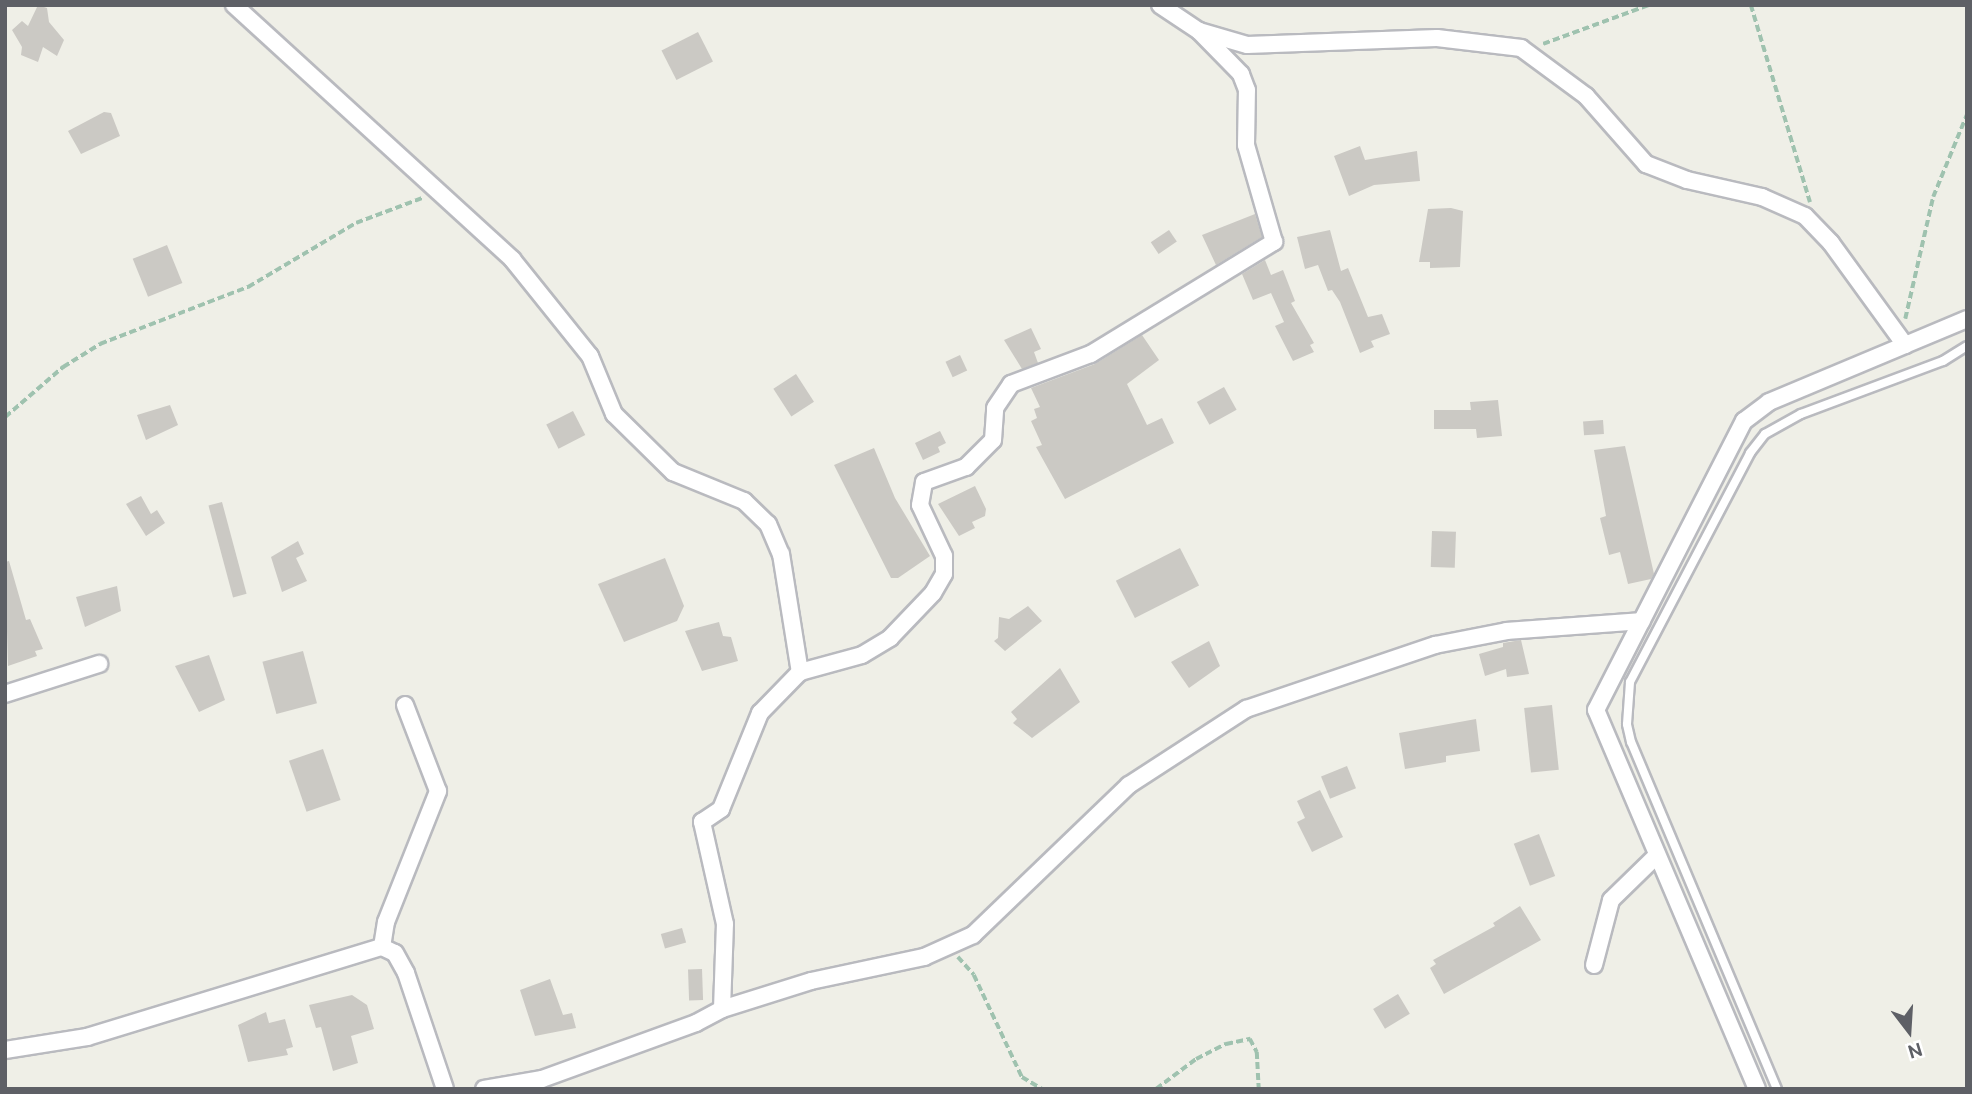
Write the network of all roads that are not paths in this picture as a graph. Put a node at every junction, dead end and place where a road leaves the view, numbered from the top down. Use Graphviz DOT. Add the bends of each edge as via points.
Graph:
graph roads {
  1 [pos="234,5"];
  2 [pos="1160,5"];
  3 [pos="1199,32"];
  4 [pos="1967,319"];
  5 [pos="1901,339"];
  6 [pos="1967,346"];
  7 [pos="1642,621"];
  8 [pos="99,664"];
  9 [pos="800,673"];
  10 [pos="5,694"];
  11 [pos="405,705"];
  12 [pos="1655,856"];
  13 [pos="382,947"];
  14 [pos="1594,965"];
  15 [pos="722,1009"];
  16 [pos="5,1050"];
  17 [pos="445,1089"];
  18 [pos="484,1089"];
  19 [pos="1757,1089"];
  20 [pos="1777,1089"];
  1 -- 9 [label="street" via="512,259 590,356 614,414 673,472 744,501 768,524 781,554"];
  2 -- 3 [label="street"];
  3 -- 5 [label="street" via="1247,44 1437,38 1521,48 1586,96 1646,164 1687,180 1762,197 1805,216"];
  3 -- 9 [label="street" via="1241,74 1247,90 1246,145 1273,242 1091,354 1037,372 1002,393 993,440 966,467 924,482 919,492 920,505 944,556 944,574 933,593 890,638 862,654"];
  4 -- 5 [label="street"];
  5 -- 7 [label="street" via="1769,402 1744,421"];
  6 -- 20 [label="lane" via="1943,361 1801,414 1765,434 1744,465 1630,682 1627,724 1631,742"];
  7 -- 12 [label="street" via="1596,710"];
  7 -- 15 [label="street" via="1507,631 1435,645 1246,709 1129,785 973,935 896,966 811,981"];
  8 -- 10 [label="street"];
  9 -- 15 [label="street" via="760,713 721,809 702,822 725,924"];
  11 -- 13 [label="street" via="438,791 386,922"];
  12 -- 14 [label="street" via="1611,900"];
  12 -- 19 [label="street"];
  13 -- 16 [label="street" via="87,1037"];
  13 -- 17 [label="street" via="395,953 406,973"];
  15 -- 18 [label="street" via="696,1023 542,1079"];
}
